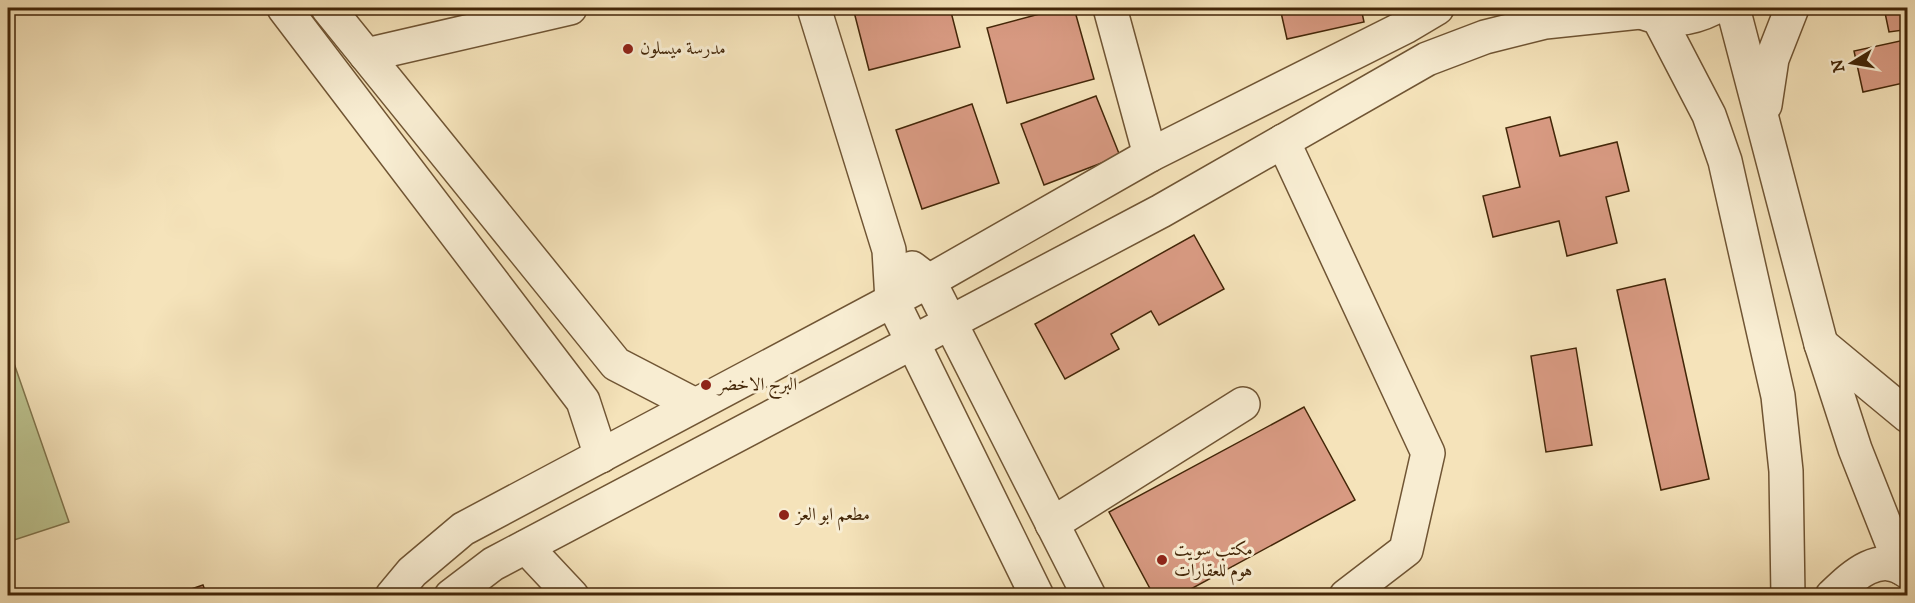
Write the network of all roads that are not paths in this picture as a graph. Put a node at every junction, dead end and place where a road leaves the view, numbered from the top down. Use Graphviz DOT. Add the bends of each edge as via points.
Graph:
graph roads {
  1 [pos="284,8"];
  2 [pos="328,8"];
  3 [pos="570,8"];
  4 [pos="814,8"];
  5 [pos="1110,8"];
  6 [pos="1437,8"];
  7 [pos="1714,8"];
  8 [pos="1733,8"];
  9 [pos="1792,8"];
  10 [pos="1644,13"];
  11 [pos="1403,17"];
  12 [pos="366,55"];
  13 [pos="1764,125"];
  14 [pos="1283,141"];
  15 [pos="1150,155"];
  16 [pos="889,250"];
  17 [pos="930,281"];
  18 [pos="892,300"];
  19 [pos="952,323"];
  20 [pos="912,344"];
  21 [pos="1821,344"];
  22 [pos="1243,404"];
  23 [pos="695,405"];
  24 [pos="1908,416"];
  25 [pos="601,456"];
  26 [pos="1052,524"];
  27 [pos="526,546"];
  28 [pos="1906,568"];
  29 [pos="1035,595"];
  30 [pos="392,596"];
  31 [pos="451,596"];
  32 [pos="572,596"];
  33 [pos="1089,596"];
  34 [pos="1346,596"];
  35 [pos="1788,596"];
  36 [pos="1832,596"];
  1 -- 25 [label="street" via="583,401"];
  2 -- 12 [label="street"];
  3 -- 12 [label="street"];
  4 -- 16 [label="street"];
  5 -- 15 [label="street"];
  6 -- 11 [label="street"];
  7 -- 10 [label="street" via="1678,20"];
  8 -- 13 [label="street"];
  9 -- 13 [label="street" via="1772,59"];
  10 -- 14 [label="street" via="1545,22 1485,37 1427,59"];
  10 -- 35 [label="street" via="1708,114 1725,161 1773,373 1786,471"];
  11 -- 15 [label="street"];
  12 -- 23 [label="street" via="616,364"];
  13 -- 21 [label="street"];
  14 -- 19 [label="street"];
  14 -- 34 [label="street" via="1428,453 1406,550"];
  15 -- 17 [label="street"];
  16 -- 17 [label="street"];
  16 -- 18 [label="street"];
  17 -- 18 [label="street"];
  17 -- 19 [label="street"];
  18 -- 20 [label="street"];
  18 -- 23 [label="street"];
  19 -- 20 [label="street"];
  19 -- 26 [label="street"];
  20 -- 27 [label="street"];
  20 -- 29 [label="street"];
  21 -- 24 [label="street"];
  21 -- 28 [label="street" via="1855,449"];
  22 -- 26 [label="street"];
  23 -- 25 [label="street"];
  25 -- 30 [label="street" via="463,529 412,572"];
  26 -- 33 [label="street"];
  27 -- 31 [label="street" via="493,564"];
  27 -- 32 [label="street"];
  28 -- 36 [label="street" via="1869,566 1854,574"];
}
